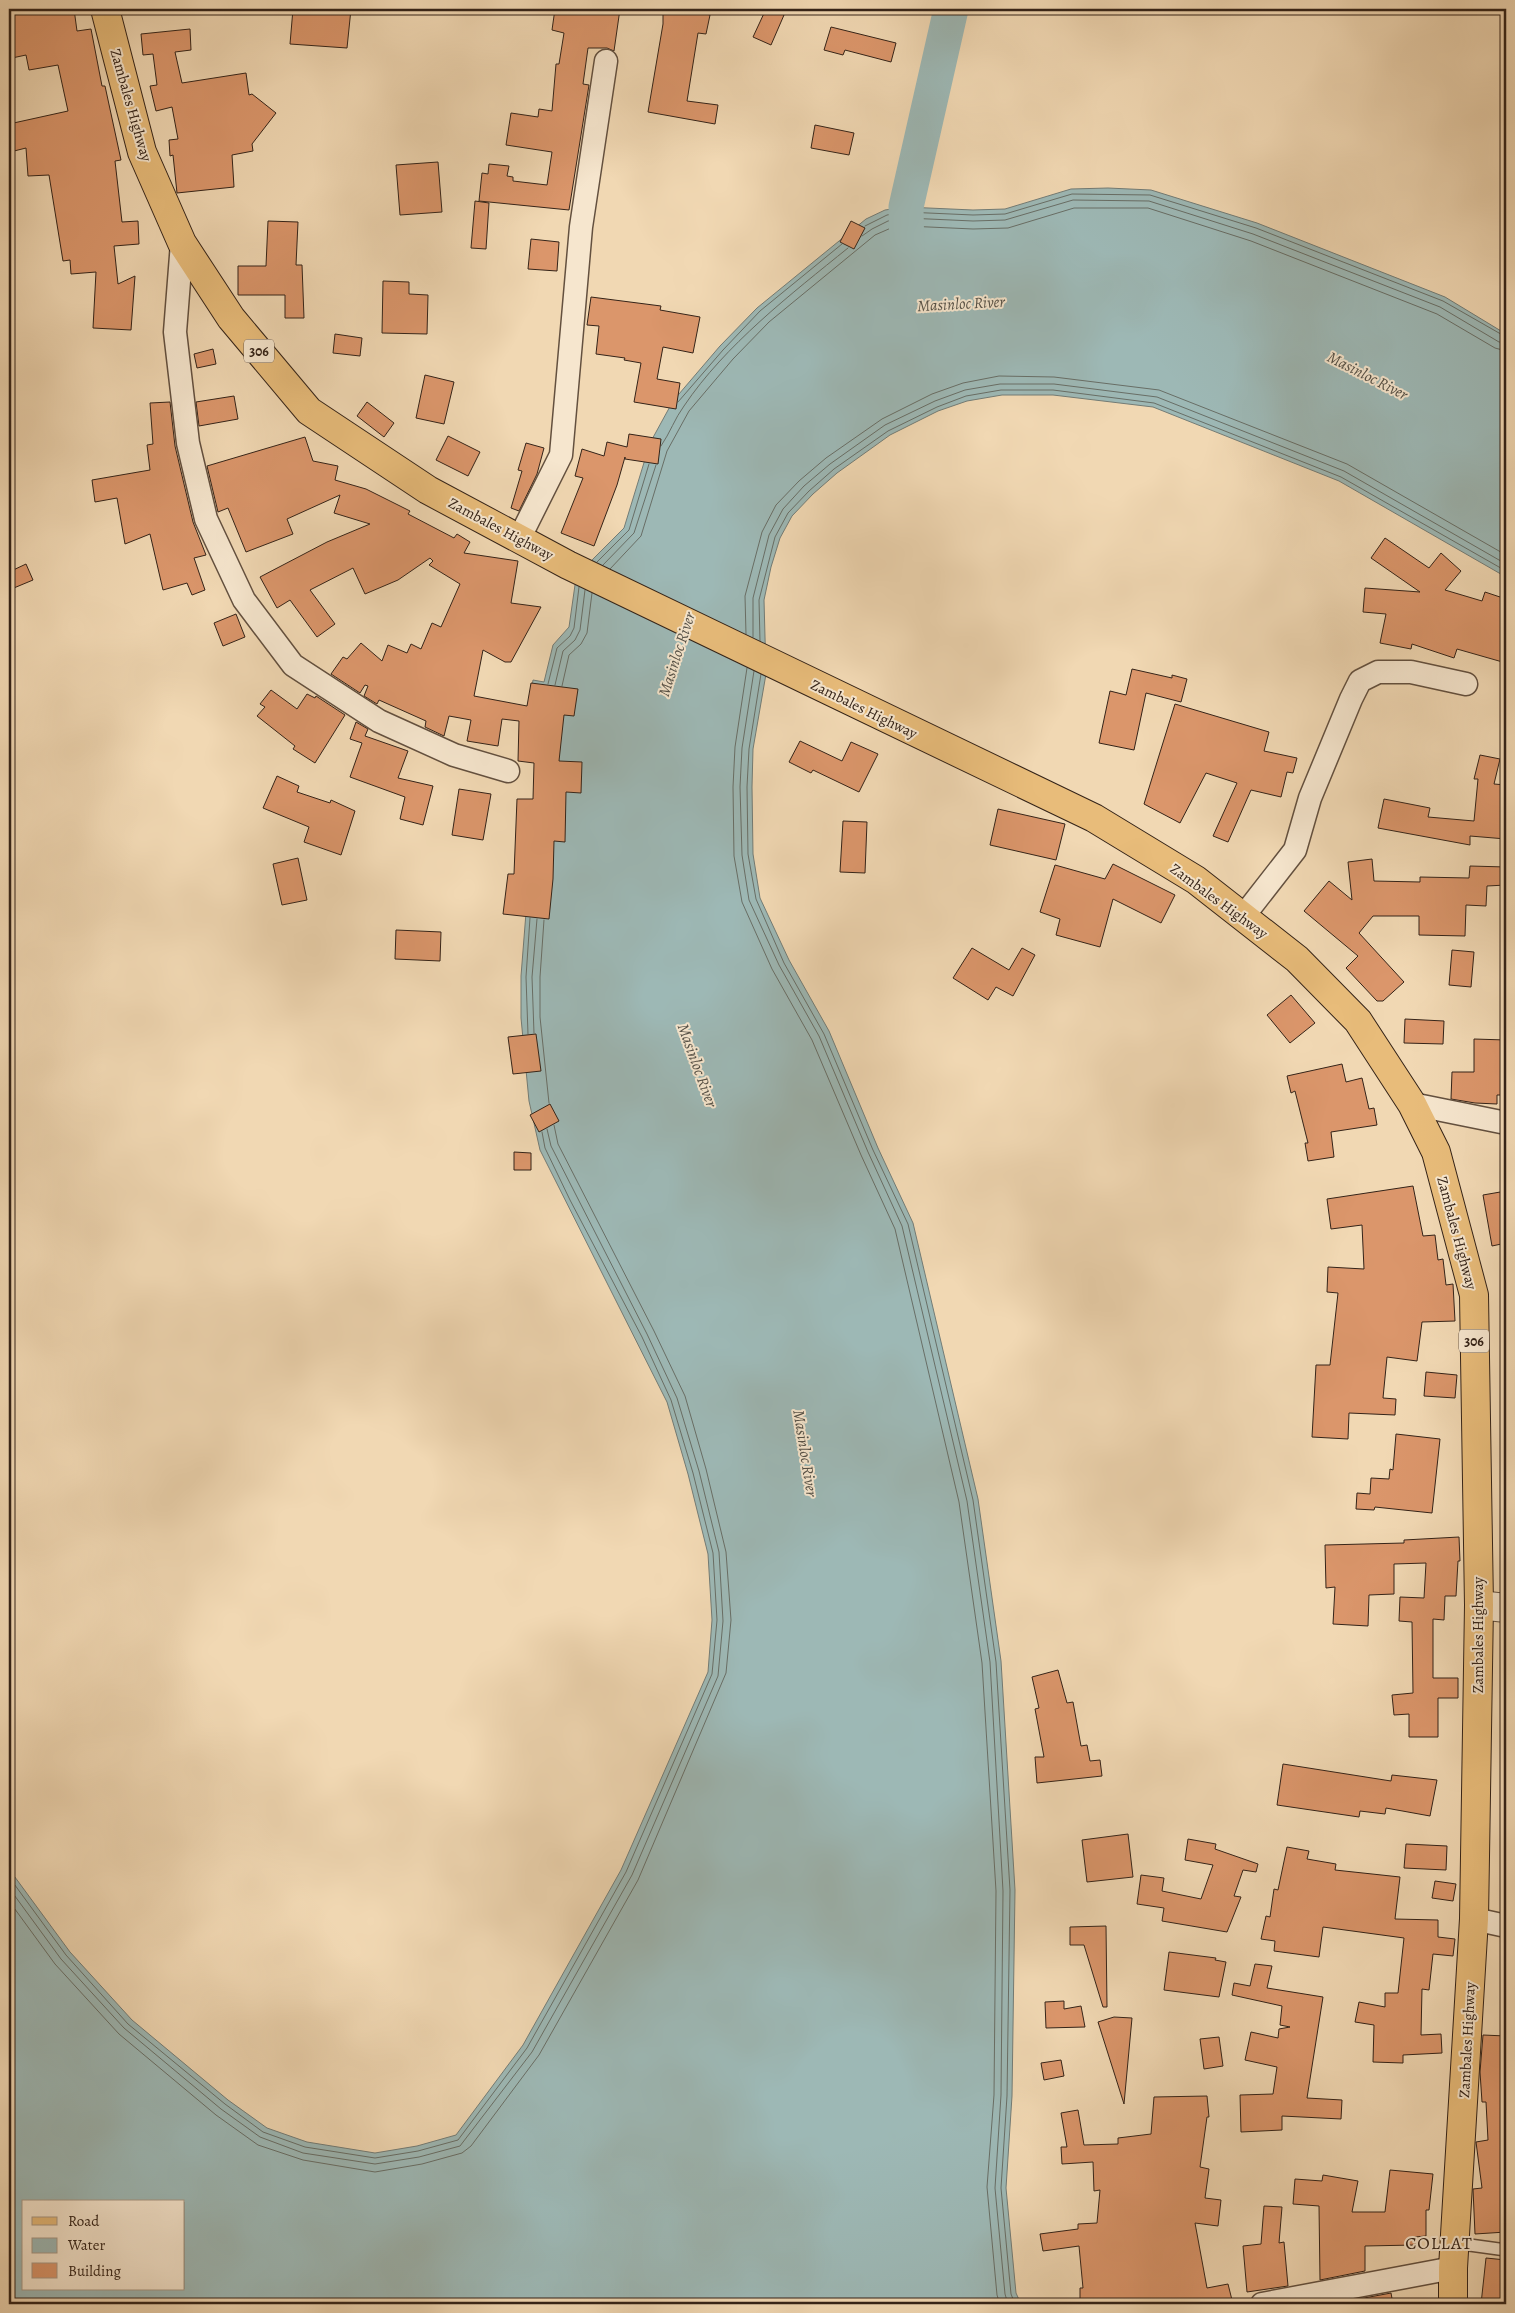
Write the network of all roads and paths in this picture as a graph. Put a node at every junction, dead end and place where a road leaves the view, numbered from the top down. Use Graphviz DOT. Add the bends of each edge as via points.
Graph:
graph roads {
  1 [pos="105,9"];
  2 [pos="606,61"];
  3 [pos="182,243"];
  4 [pos="519,539"];
  5 [pos="1466,684"];
  6 [pos="508,771"];
  7 [pos="1242,918"];
  8 [pos="1412,1104"];
  9 [pos="1506,1123"];
  10 [pos="1479,1605"];
  11 [pos="1506,1608"];
  12 [pos="1474,1919"];
  13 [pos="1506,1926"];
  14 [pos="1506,2250"];
  15 [pos="1454,2255"];
  16 [pos="1262,2304"];
  17 [pos="1453,2304"];
  1 -- 3 [label="main road, Zambales Highway / 306" via="142,152"];
  2 -- 4 [label="street" via="581,227 561,455"];
  3 -- 4 [label="main road, Zambales Highway / 306" via="231,318 309,412 428,490"];
  3 -- 6 [label="street" via="175,332 188,442 206,519 244,600 293,665 380,721 454,756"];
  4 -- 7 [label="main road, Zambales Highway / 306" via="838,697 1094,818 1196,880"];
  5 -- 7 [label="street" via="1412,672 1378,672 1360,681 1310,798 1295,850"];
  7 -- 8 [label="main road, Zambales Highway / 306" via="1297,959 1358,1021"];
  8 -- 9 [label="street"];
  8 -- 10 [label="main road, Zambales Highway / 306" via="1436,1152 1474,1295"];
  10 -- 11 [label="street"];
  10 -- 12 [label="main road, Zambales Highway / 306"];
  12 -- 13 [label="street"];
  12 -- 15 [label="main road, Zambales Highway / 306"];
  14 -- 15 [label="lane"];
  15 -- 16 [label="street"];
  15 -- 17 [label="main road, Zambales Highway / 306"];
}
